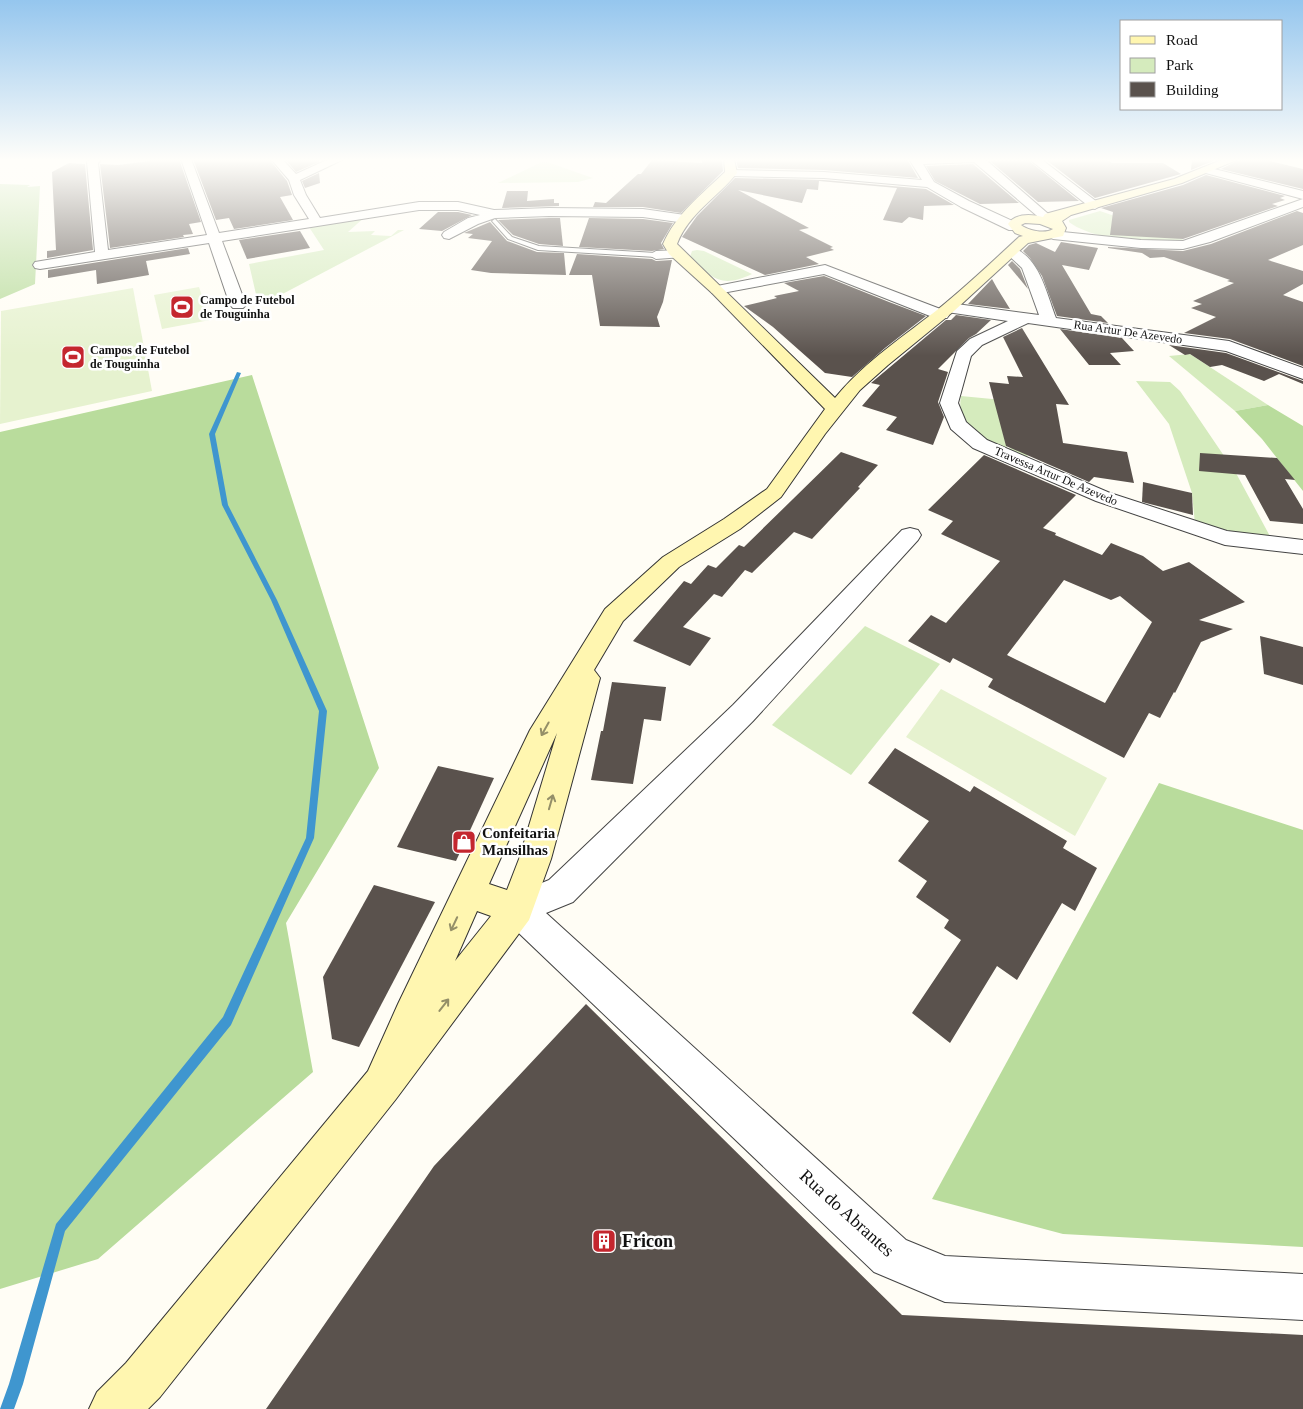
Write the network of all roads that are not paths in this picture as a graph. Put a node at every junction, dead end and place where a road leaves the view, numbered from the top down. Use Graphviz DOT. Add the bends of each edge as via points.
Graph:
graph roads {
  1 [pos="99,225"];
  2 [pos="208,225"];
  3 [pos="293,225"];
  4 [pos="467,225"];
  5 [pos="501,225"];
  6 [pos="681,225"];
  7 [pos="1027,225"];
  8 [pos="1035,225"];
  9 [pos="1049,225"];
  10 [pos="1244,225"];
  11 [pos="1038,228"];
  12 [pos="449,235"];
  13 [pos="213,238"];
  14 [pos="1012,252"];
  15 [pos="102,254"];
  16 [pos="678,254"];
  17 [pos="656,255"];
  18 [pos="40,265"];
  19 [pos="716,290"];
  20 [pos="238,305"];
  21 [pos="945,311"];
  22 [pos="1027,318"];
  23 [pos="1049,321"];
  24 [pos="1303,374"];
  25 [pos="806,378"];
  26 [pos="859,382"];
  27 [pos="835,408"];
  28 [pos="910,535"];
  29 [pos="1303,547"];
  30 [pos="607,628"];
  31 [pos="469,893"];
  32 [pos="517,909"];
  33 [pos="382,1085"];
  34 [pos="1303,1297"];
  35 [pos="114,1409"];
  1 -- 15 [label="street"];
  2 -- 13 [label="street"];
  3 -- 13 [label="street"];
  4 -- 12 [label="street"];
  5 -- 17 [label="lane" via="510,238 538,248"];
  6 -- 16 [label="main road" via="670,244"];
  7 -- 11 [label="street"];
  8 -- 11 [label="street"];
  9 -- 11 [label="main road"];
  10 -- 11 [label="street" via="1183,245 1093,239"];
  11 -- 14 [label="main road"];
  13 -- 15 [label="street"];
  13 -- 20 [label="street"];
  14 -- 21 [label="main road"];
  14 -- 23 [label="street" via="1028,266"];
  15 -- 18 [label="street"];
  16 -- 17 [label="street"];
  16 -- 19 [label="main road"];
  19 -- 21 [label="street, Rua Artur De Azevedo" via="825,269"];
  19 -- 25 [label="main road"];
  21 -- 22 [label="street, Rua Artur De Azevedo"];
  21 -- 26 [label="main road"];
  22 -- 23 [label="street, Rua Artur De Azevedo"];
  22 -- 29 [label="street, Travessa Artur De Azevedo" via="976,342 963,356 949,403 958,425 980,444 1103,497 1225,538"];
  23 -- 24 [label="street, Rua Artur De Azevedo" via="1229,346"];
  25 -- 26 [label="main road" via="829,383"];
  25 -- 27 [label="main road"];
  26 -- 27 [label="main road"];
  27 -- 30 [label="main road" via="774,493 671,562 614,615"];
  28 -- 32 [label="street" via="743,713 561,891"];
  30 -- 31 [label="main road, one-way" via="544,730"];
  32 -- 30 [label="main road, one-way" via="535,859 583,688"];
  31 -- 32 [label="main road"];
  31 -- 33 [label="main road, one-way"];
  33 -- 32 [label="main road, one-way"];
  32 -- 34 [label="street, Rua do Abrantes" via="890,1256 945,1279"];
  33 -- 35 [label="main road" via="143,1380"];
}
